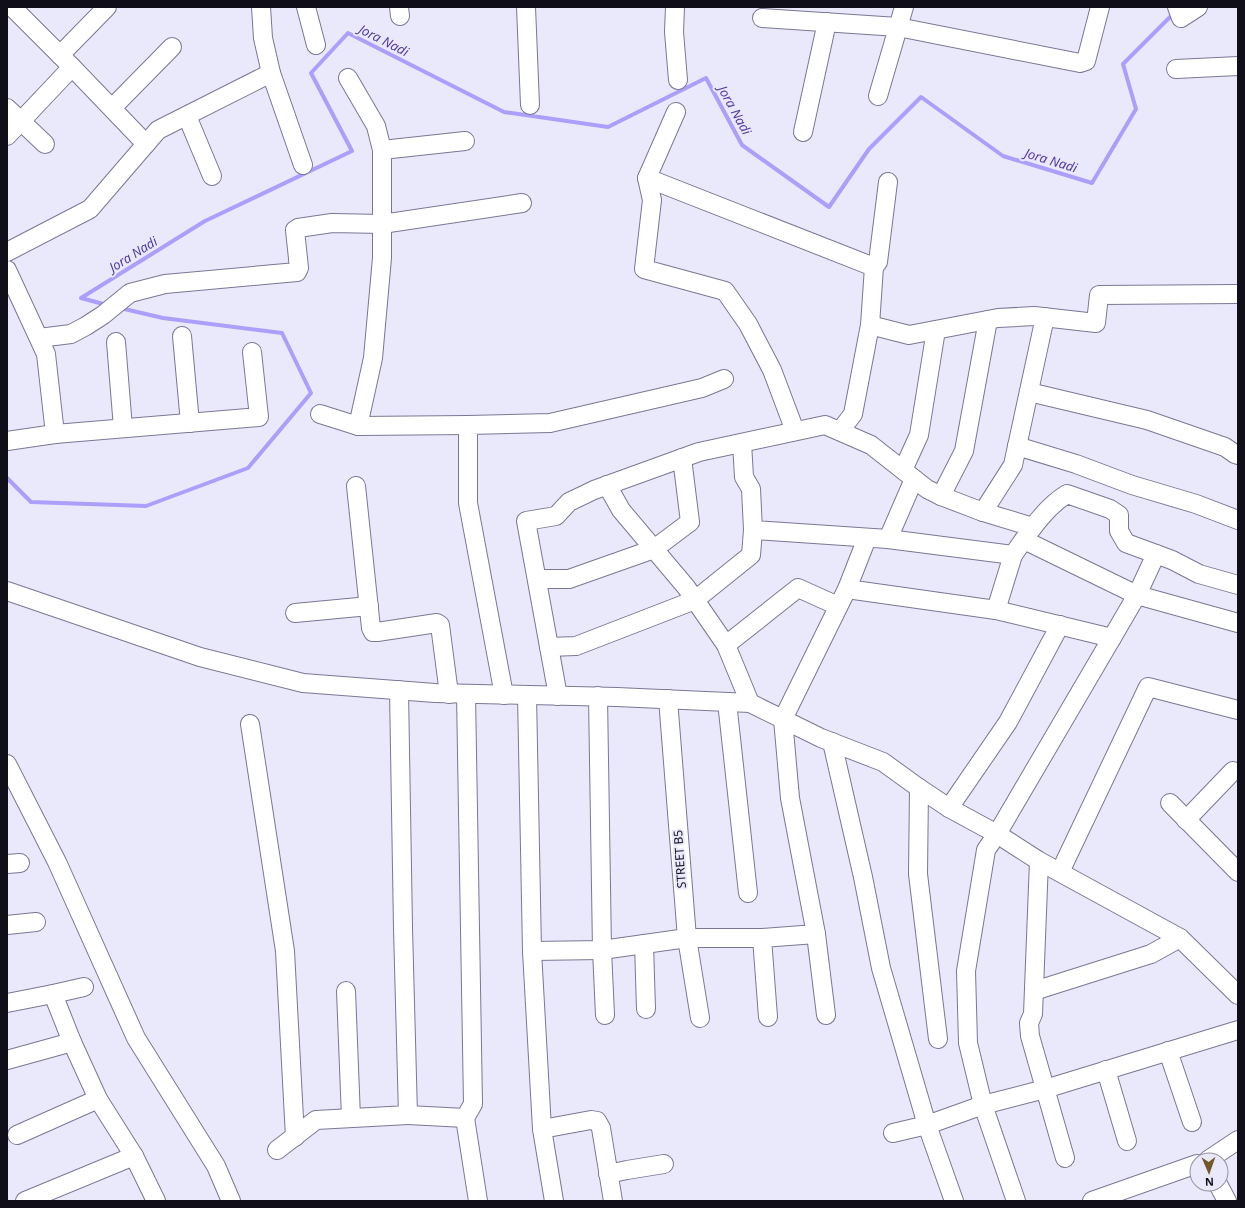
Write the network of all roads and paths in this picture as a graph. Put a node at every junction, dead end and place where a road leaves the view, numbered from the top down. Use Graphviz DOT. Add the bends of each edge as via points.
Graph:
graph roads {
  1 [pos="12,7"];
  2 [pos="107,7"];
  3 [pos="261,7"];
  4 [pos="306,7"];
  5 [pos="526,7"];
  6 [pos="675,7"];
  7 [pos="904,7"];
  8 [pos="1100,7"];
  9 [pos="1198,7"];
  10 [pos="1178,10"];
  11 [pos="762,18"];
  12 [pos="827,22"];
  13 [pos="898,27"];
  14 [pos="316,45"];
  15 [pos="172,47"];
  16 [pos="66,61"];
  17 [pos="1238,66"];
  18 [pos="1176,69"];
  19 [pos="271,73"];
  20 [pos="348,78"];
  21 [pos="678,80"];
  22 [pos="878,96"];
  23 [pos="530,105"];
  24 [pos="7,108"];
  25 [pos="112,108"];
  26 [pos="676,112"];
  27 [pos="187,116"];
  28 [pos="21,121"];
  29 [pos="803,132"];
  30 [pos="7,136"];
  31 [pos="465,141"];
  32 [pos="45,144"];
  33 [pos="146,144"];
  34 [pos="382,150"];
  35 [pos="303,165"];
  36 [pos="212,176"];
  37 [pos="647,178"];
  38 [pos="888,182"];
  39 [pos="522,203"];
  40 [pos="382,224"];
  41 [pos="7,252"];
  42 [pos="874,267"];
  43 [pos="7,270"];
  44 [pos="1238,294"];
  45 [pos="1045,317"];
  46 [pos="988,320"];
  47 [pos="870,325"];
  48 [pos="936,330"];
  49 [pos="182,336"];
  50 [pos="39,338"];
  51 [pos="116,342"];
  52 [pos="252,352"];
  53 [pos="724,379"];
  54 [pos="1029,392"];
  55 [pos="320,414"];
  56 [pos="190,423"];
  57 [pos="468,425"];
  58 [pos="358,426"];
  59 [pos="123,428"];
  60 [pos="795,431"];
  61 [pos="840,431"];
  62 [pos="55,434"];
  63 [pos="7,441"];
  64 [pos="742,443"];
  65 [pos="1017,446"];
  66 [pos="1238,455"];
  67 [pos="682,458"];
  68 [pos="908,474"];
  69 [pos="607,485"];
  70 [pos="356,486"];
  71 [pos="941,496"];
  72 [pos="983,512"];
  73 [pos="1238,520"];
  74 [pos="753,530"];
  75 [pos="1028,533"];
  76 [pos="867,538"];
  77 [pos="888,539"];
  78 [pos="654,550"];
  79 [pos="1156,554"];
  80 [pos="1013,556"];
  81 [pos="537,579"];
  82 [pos="1238,586"];
  83 [pos="847,589"];
  84 [pos="7,592"];
  85 [pos="1137,595"];
  86 [pos="695,600"];
  87 [pos="369,606"];
  88 [pos="838,606"];
  89 [pos="996,610"];
  90 [pos="294,613"];
  91 [pos="1238,623"];
  92 [pos="1060,626"];
  93 [pos="1112,638"];
  94 [pos="726,645"];
  95 [pos="549,647"];
  96 [pos="400,690"];
  97 [pos="458,694"];
  98 [pos="504,695"];
  99 [pos="528,695"];
  100 [pos="558,696"];
  101 [pos="598,696"];
  102 [pos="668,699"];
  103 [pos="727,702"];
  104 [pos="750,703"];
  105 [pos="1238,710"];
  106 [pos="783,719"];
  107 [pos="250,724"];
  108 [pos="832,742"];
  109 [pos="7,764"];
  110 [pos="1232,771"];
  111 [pos="919,788"];
  112 [pos="1170,803"];
  113 [pos="949,808"];
  114 [pos="1186,820"];
  115 [pos="998,834"];
  116 [pos="1040,861"];
  117 [pos="1235,863"];
  118 [pos="1060,872"];
  119 [pos="748,893"];
  120 [pos="36,922"];
  121 [pos="7,925"];
  122 [pos="816,934"];
  123 [pos="687,938"];
  124 [pos="762,938"];
  125 [pos="1180,938"];
  126 [pos="644,944"];
  127 [pos="602,950"];
  128 [pos="532,951"];
  129 [pos="84,987"];
  130 [pos="346,991"];
  131 [pos="1034,991"];
  132 [pos="53,994"];
  133 [pos="1238,995"];
  134 [pos="7,1003"];
  135 [pos="646,1009"];
  136 [pos="605,1015"];
  137 [pos="826,1015"];
  138 [pos="768,1017"];
  139 [pos="700,1018"];
  140 [pos="1238,1030"];
  141 [pos="938,1039"];
  142 [pos="72,1042"];
  143 [pos="1168,1051"];
  144 [pos="7,1060"];
  145 [pos="1106,1070"];
  146 [pos="1045,1089"];
  147 [pos="98,1099"];
  148 [pos="982,1105"];
  149 [pos="408,1115"];
  150 [pos="351,1118"];
  151 [pos="465,1118"];
  152 [pos="1192,1122"];
  153 [pos="927,1125"];
  154 [pos="542,1128"];
  155 [pos="893,1133"];
  156 [pos="17,1135"];
  157 [pos="295,1136"];
  158 [pos="1238,1140"];
  159 [pos="1127,1141"];
  160 [pos="277,1150"];
  161 [pos="1220,1152"];
  162 [pos="134,1156"];
  163 [pos="1065,1158"];
  164 [pos="664,1164"];
  165 [pos="1189,1167"];
  166 [pos="608,1174"];
  167 [pos="1222,1192"];
  168 [pos="25,1201"];
  169 [pos="156,1201"];
  170 [pos="231,1201"];
  171 [pos="478,1201"];
  172 [pos="554,1201"];
  173 [pos="613,1201"];
  174 [pos="954,1201"];
  175 [pos="1016,1201"];
  176 [pos="1092,1201"];
  177 [pos="1227,1201"];
  1 -- 16 [label="street"];
  2 -- 16 [label="street"];
  3 -- 19 [label="street" via="263,38"];
  4 -- 14 [label="street"];
  5 -- 23 [label="street"];
  6 -- 21 [label="street" via="674,32"];
  7 -- 13 [label="street"];
  8 -- 13 [label="street" via="1086,60 1080,63"];
  9 -- 10 [label="street" via="1181,18"];
  11 -- 12 [label="street"];
  12 -- 13 [label="street"];
  12 -- 29 [label="street"];
  13 -- 22 [label="street"];
  15 -- 25 [label="street"];
  16 -- 25 [label="street"];
  16 -- 28 [label="street"];
  17 -- 18 [label="street"];
  19 -- 27 [label="street"];
  19 -- 35 [label="street"];
  20 -- 34 [label="street" via="376,126"];
  24 -- 28 [label="street"];
  25 -- 33 [label="street"];
  26 -- 37 [label="street"];
  27 -- 33 [label="street" via="158,130"];
  27 -- 36 [label="street"];
  28 -- 30 [label="street"];
  28 -- 32 [label="street"];
  31 -- 34 [label="street"];
  33 -- 41 [label="street" via="90,208"];
  34 -- 40 [label="street"];
  37 -- 42 [label="street"];
  37 -- 60 [label="street" via="652,200 644,269 725,291 748,324 772,370"];
  38 -- 42 [label="street" via="878,262"];
  39 -- 40 [label="street"];
  40 -- 50 [label="street" via="332,223 298,228 295,230 299,268 297,272 165,284 130,293 103,315 70,334"];
  40 -- 58 [label="street" via="382,258 373,358"];
  42 -- 47 [label="street"];
  43 -- 50 [label="street"];
  44 -- 45 [label="street" via="1099,295 1096,323"];
  45 -- 46 [label="street"];
  45 -- 54 [label="street"];
  46 -- 48 [label="street"];
  46 -- 71 [label="street" via="964,451"];
  47 -- 48 [label="street" via="909,335"];
  47 -- 61 [label="street" via="853,414"];
  48 -- 68 [label="street" via="919,435"];
  49 -- 56 [label="street"];
  50 -- 62 [label="street" via="46,354"];
  51 -- 59 [label="street"];
  52 -- 56 [label="street" via="259,417"];
  53 -- 57 [label="street" via="702,388 550,423"];
  54 -- 65 [label="street"];
  54 -- 66 [label="street" via="1147,420 1226,447"];
  55 -- 58 [label="street"];
  56 -- 59 [label="street"];
  57 -- 58 [label="street"];
  57 -- 98 [label="street" via="468,503"];
  59 -- 62 [label="street"];
  60 -- 61 [label="street" via="825,425"];
  60 -- 64 [label="street"];
  61 -- 68 [label="street" via="871,445"];
  62 -- 63 [label="street"];
  64 -- 67 [label="street"];
  64 -- 74 [label="street" via="744,477 751,489"];
  65 -- 72 [label="street" via="1013,466"];
  65 -- 73 [label="street"];
  67 -- 69 [label="street"];
  67 -- 78 [label="street" via="690,522"];
  68 -- 71 [label="street" via="926,489"];
  68 -- 77 [label="street"];
  69 -- 78 [label="street" via="621,510"];
  69 -- 81 [label="street" via="569,502 556,516 526,521"];
  70 -- 87 [label="street"];
  71 -- 72 [label="street"];
  72 -- 75 [label="street"];
  74 -- 76 [label="street"];
  74 -- 86 [label="street" via="751,555"];
  75 -- 79 [label="street" via="1055,503 1067,494 1110,509 1119,515 1119,531 1126,543"];
  75 -- 80 [label="street"];
  75 -- 85 [label="street"];
  76 -- 77 [label="street"];
  76 -- 83 [label="street"];
  77 -- 80 [label="street"];
  78 -- 81 [label="street" via="569,579"];
  78 -- 86 [label="street"];
  79 -- 82 [label="street" via="1198,574"];
  79 -- 85 [label="street"];
  80 -- 89 [label="street"];
  81 -- 95 [label="street"];
  83 -- 88 [label="street"];
  83 -- 89 [label="street"];
  84 -- 96 [label="street" via="200,657 303,683"];
  85 -- 91 [label="street"];
  85 -- 93 [label="street"];
  86 -- 94 [label="street"];
  86 -- 95 [label="street" via="576,646"];
  87 -- 90 [label="street"];
  87 -- 97 [label="street" via="373,632 437,623 440,625"];
  88 -- 94 [label="street" via="798,588"];
  88 -- 106 [label="street"];
  89 -- 92 [label="street"];
  92 -- 93 [label="street"];
  92 -- 113 [label="street" via="1008,722"];
  93 -- 115 [label="street"];
  94 -- 104 [label="street"];
  95 -- 100 [label="street"];
  96 -- 97 [label="street"];
  96 -- 149 [label="street"];
  97 -- 98 [label="street"];
  97 -- 151 [label="street" via="473,1104"];
  98 -- 99 [label="street"];
  99 -- 100 [label="street"];
  99 -- 128 [label="street"];
  100 -- 101 [label="street"];
  101 -- 102 [label="street"];
  101 -- 127 [label="street"];
  102 -- 103 [label="street"];
  102 -- 123 [label="street, STREET B5"];
  103 -- 104 [label="street"];
  103 -- 119 [label="street"];
  104 -- 106 [label="street"];
  105 -- 118 [label="street" via="1148,688"];
  106 -- 108 [label="street"];
  106 -- 122 [label="street" via="790,798"];
  107 -- 157 [label="street" via="285,951"];
  108 -- 111 [label="street" via="883,762"];
  108 -- 153 [label="street" via="881,968"];
  109 -- 170 [label="street" via="57,862 136,1038 216,1166"];
  110 -- 114 [label="street"];
  111 -- 113 [label="street"];
  111 -- 141 [label="street" via="918,874"];
  112 -- 114 [label="street"];
  113 -- 115 [label="street"];
  114 -- 117 [label="street"];
  115 -- 116 [label="street"];
  115 -- 148 [label="street" via="986,850 966,971 968,1043"];
  116 -- 118 [label="street"];
  116 -- 131 [label="street"];
  118 -- 125 [label="street"];
  120 -- 121 [label="street"];
  122 -- 124 [label="street"];
  122 -- 137 [label="street"];
  123 -- 124 [label="street"];
  123 -- 126 [label="street"];
  123 -- 139 [label="street, STREET B5"];
  124 -- 138 [label="street"];
  125 -- 131 [label="street" via="1151,954"];
  125 -- 133 [label="street"];
  126 -- 127 [label="street"];
  126 -- 135 [label="street"];
  127 -- 128 [label="street"];
  127 -- 136 [label="street"];
  128 -- 154 [label="street"];
  129 -- 132 [label="street"];
  130 -- 150 [label="street"];
  131 -- 146 [label="street" via="1030,1036"];
  132 -- 134 [label="street"];
  132 -- 142 [label="street"];
  140 -- 143 [label="street"];
  142 -- 144 [label="street"];
  142 -- 147 [label="street"];
  143 -- 145 [label="street"];
  143 -- 152 [label="street"];
  145 -- 146 [label="street"];
  145 -- 159 [label="street"];
  146 -- 148 [label="street"];
  146 -- 163 [label="street"];
  147 -- 156 [label="street"];
  147 -- 162 [label="street"];
  148 -- 153 [label="street"];
  148 -- 175 [label="street"];
  149 -- 150 [label="street"];
  149 -- 151 [label="street"];
  150 -- 157 [label="street" via="316,1120"];
  151 -- 171 [label="street"];
  153 -- 155 [label="street"];
  153 -- 174 [label="street"];
  154 -- 166 [label="street" via="597,1121 601,1128"];
  154 -- 172 [label="street"];
  157 -- 160 [label="street"];
  158 -- 161 [label="street"];
  162 -- 168 [label="street"];
  162 -- 169 [label="street"];
  164 -- 166 [label="street"];
  165 -- 176 [label="street"];
  166 -- 173 [label="street"];
  167 -- 177 [label="street"];
}
